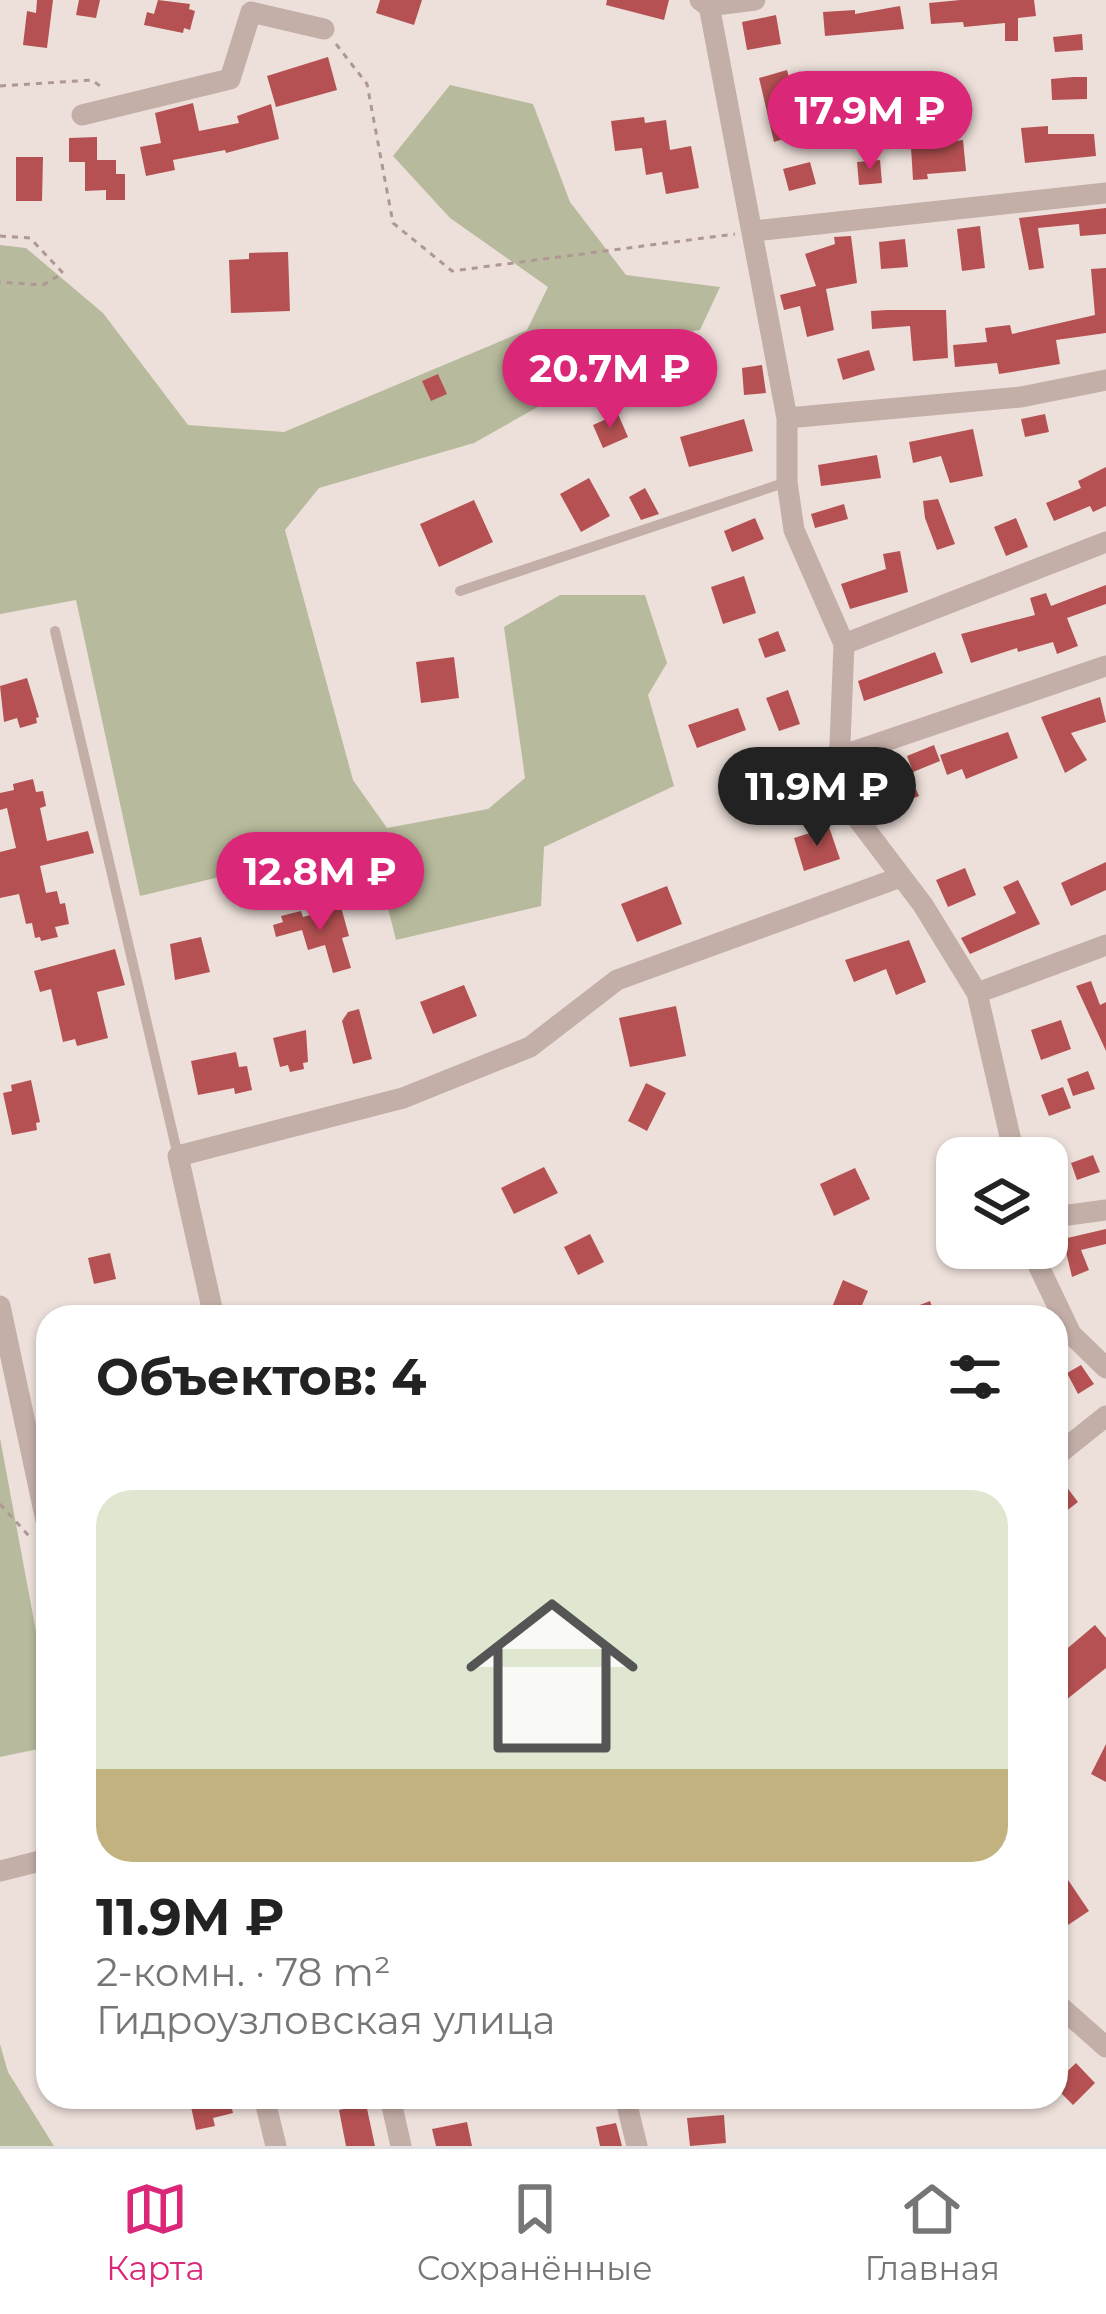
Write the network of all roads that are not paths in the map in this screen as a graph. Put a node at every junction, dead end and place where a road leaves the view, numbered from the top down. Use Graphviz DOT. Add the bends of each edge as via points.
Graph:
graph roads {
  1 [pos="755,0"];
  2 [pos="705,2"];
  3 [pos="253,6"];
  4 [pos="324,29"];
  5 [pos="82,115"];
  6 [pos="1106,193"];
  7 [pos="754,231"];
  8 [pos="1106,380"];
  9 [pos="787,418"];
  10 [pos="787,482"];
  11 [pos="1106,542"];
  12 [pos="460,591"];
  13 [pos="55,631"];
  14 [pos="844,644"];
  15 [pos="1106,666"];
  16 [pos="841,756"];
  17 [pos="901,877"];
  18 [pos="1106,945"];
  19 [pos="977,993"];
  20 [pos="1010,1137"];
  21 [pos="178,1156"];
  22 [pos="1106,1210"];
  23 [pos="1068,1215"];
  24 [pos="1040,1269"];
  25 [pos="211,1305"];
  26 [pos="1057,1305"];
  27 [pos="0,1306"];
  28 [pos="1068,1328"];
  29 [pos="1106,1368"];
  30 [pos="1106,1416"];
  31 [pos="1068,1446"];
  32 [pos="36,1474"];
  33 [pos="36,1862"];
  34 [pos="0,1871"];
  35 [pos="1068,2013"];
  36 [pos="1106,2047"];
  37 [pos="267,2109"];
  38 [pos="393,2109"];
  39 [pos="628,2109"];
  40 [pos="276,2146"];
  41 [pos="401,2146"];
  42 [pos="637,2146"];
  1 -- 2 [label="street"];
  2 -- 7 [label="street"];
  3 -- 4 [label="street"];
  3 -- 5 [label="street" via="230,79"];
  6 -- 7 [label="street"];
  7 -- 9 [label="street"];
  8 -- 9 [label="street" via="1021,397"];
  9 -- 10 [label="street"];
  10 -- 12 [label="lane"];
  10 -- 14 [label="street" via="794,530"];
  11 -- 14 [label="street"];
  13 -- 21 [label="lane"];
  14 -- 16 [label="street"];
  15 -- 16 [label="street"];
  16 -- 17 [label="street" via="838,793"];
  17 -- 19 [label="street"];
  17 -- 21 [label="street" via="616,980 530,1047 403,1098"];
  18 -- 19 [label="street"];
  19 -- 20 [label="street"];
  21 -- 25 [label="street"];
  22 -- 23 [label="street"];
  24 -- 26 [label="street"];
  27 -- 32 [label="street"];
  28 -- 29 [label="street"];
  30 -- 31 [label="street"];
  33 -- 34 [label="street"];
  35 -- 36 [label="street"];
  37 -- 40 [label="street"];
  38 -- 41 [label="street"];
  39 -- 42 [label="street"];
}
